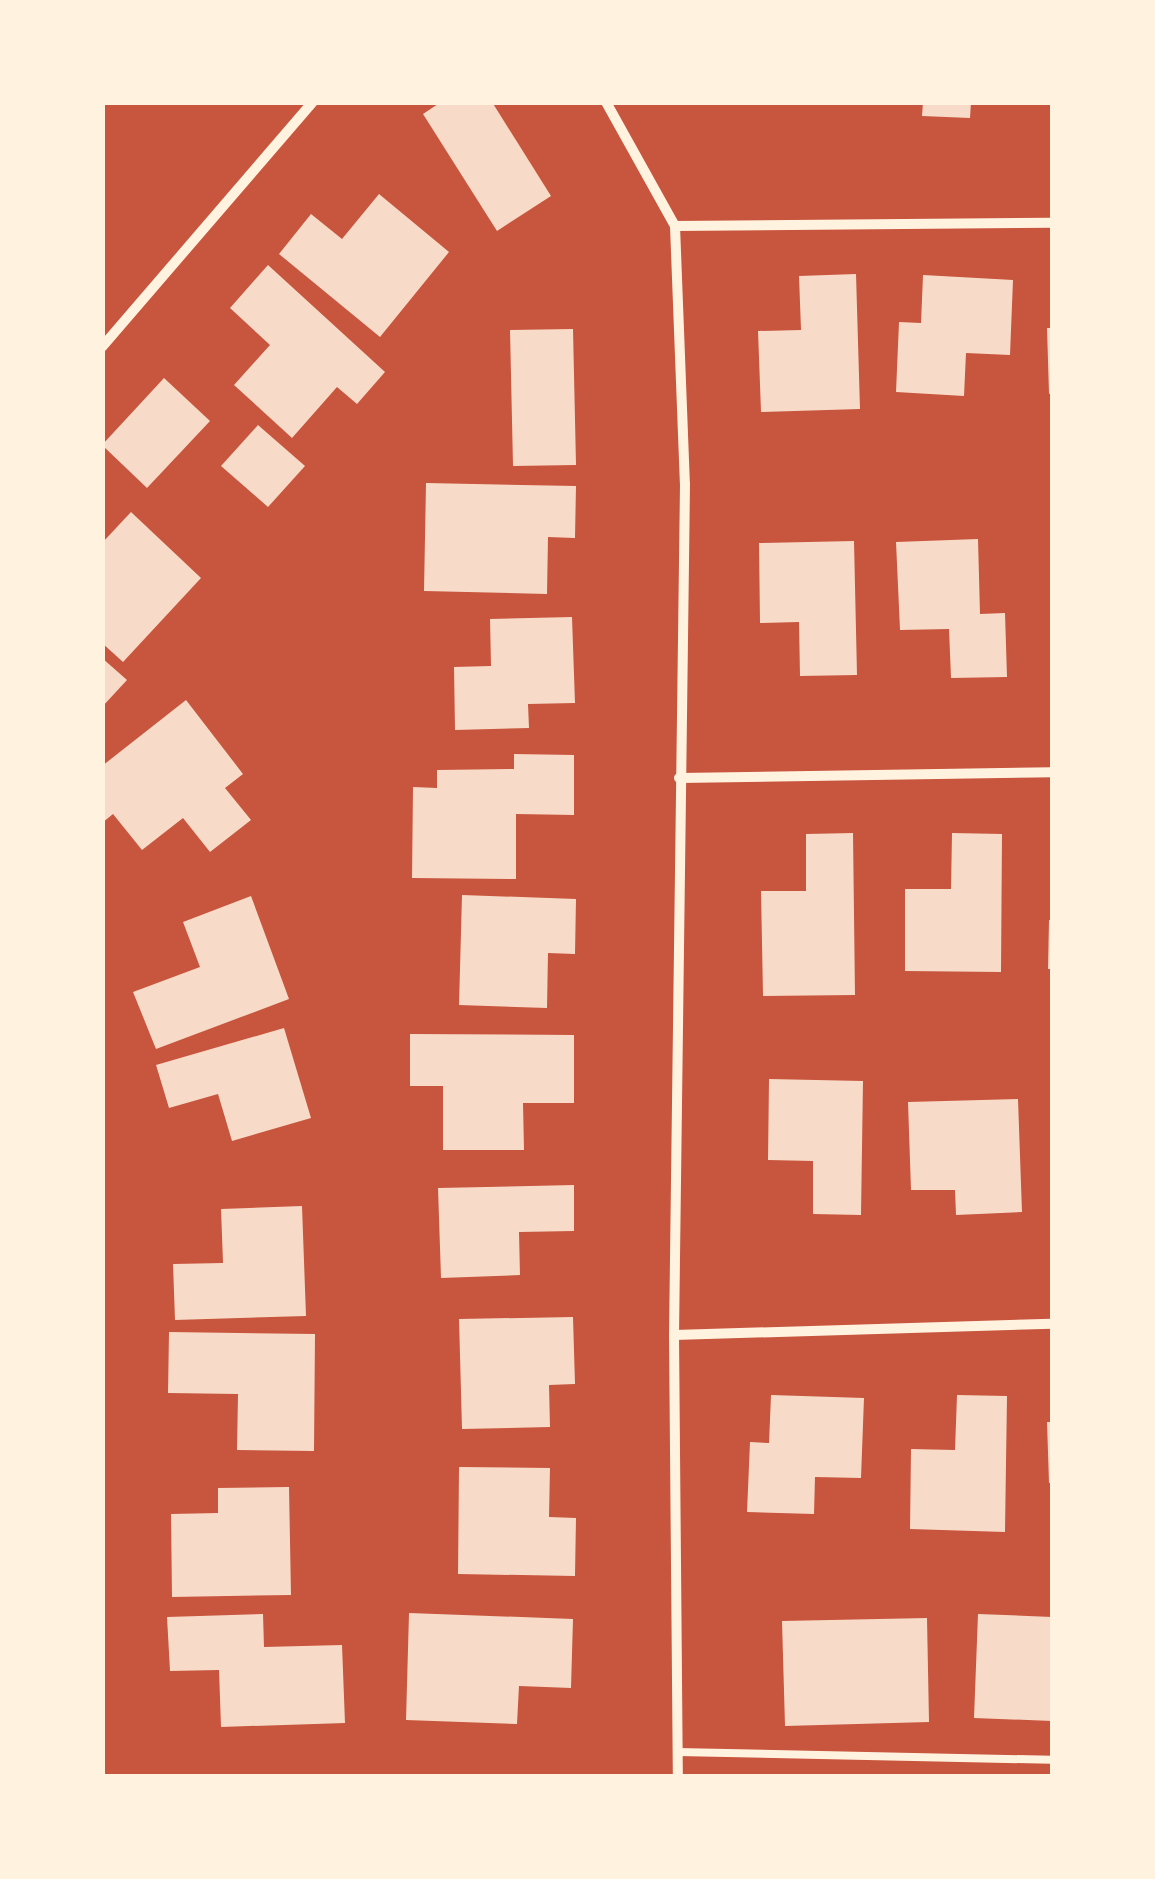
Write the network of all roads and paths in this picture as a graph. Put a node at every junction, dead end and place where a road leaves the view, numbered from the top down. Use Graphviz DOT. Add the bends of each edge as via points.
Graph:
graph roads {
  1 [pos="313,102"];
  2 [pos="606,102"];
  3 [pos="1052,222"];
  4 [pos="674,226"];
  5 [pos="102,347"];
  6 [pos="1052,772"];
  7 [pos="679,778"];
  8 [pos="1052,1324"];
  9 [pos="674,1335"];
  10 [pos="677,1752"];
  11 [pos="1052,1760"];
  12 [pos="678,1776"];
  1 -- 5 [label="street"];
  2 -- 4 [label="street"];
  3 -- 4 [label="street"];
  4 -- 7 [label="street" via="685,484"];
  6 -- 7 [label="street"];
  7 -- 9 [label="street"];
  8 -- 9 [label="street"];
  9 -- 10 [label="street"];
  10 -- 11 [label="lane"];
  10 -- 12 [label="street"];
}
